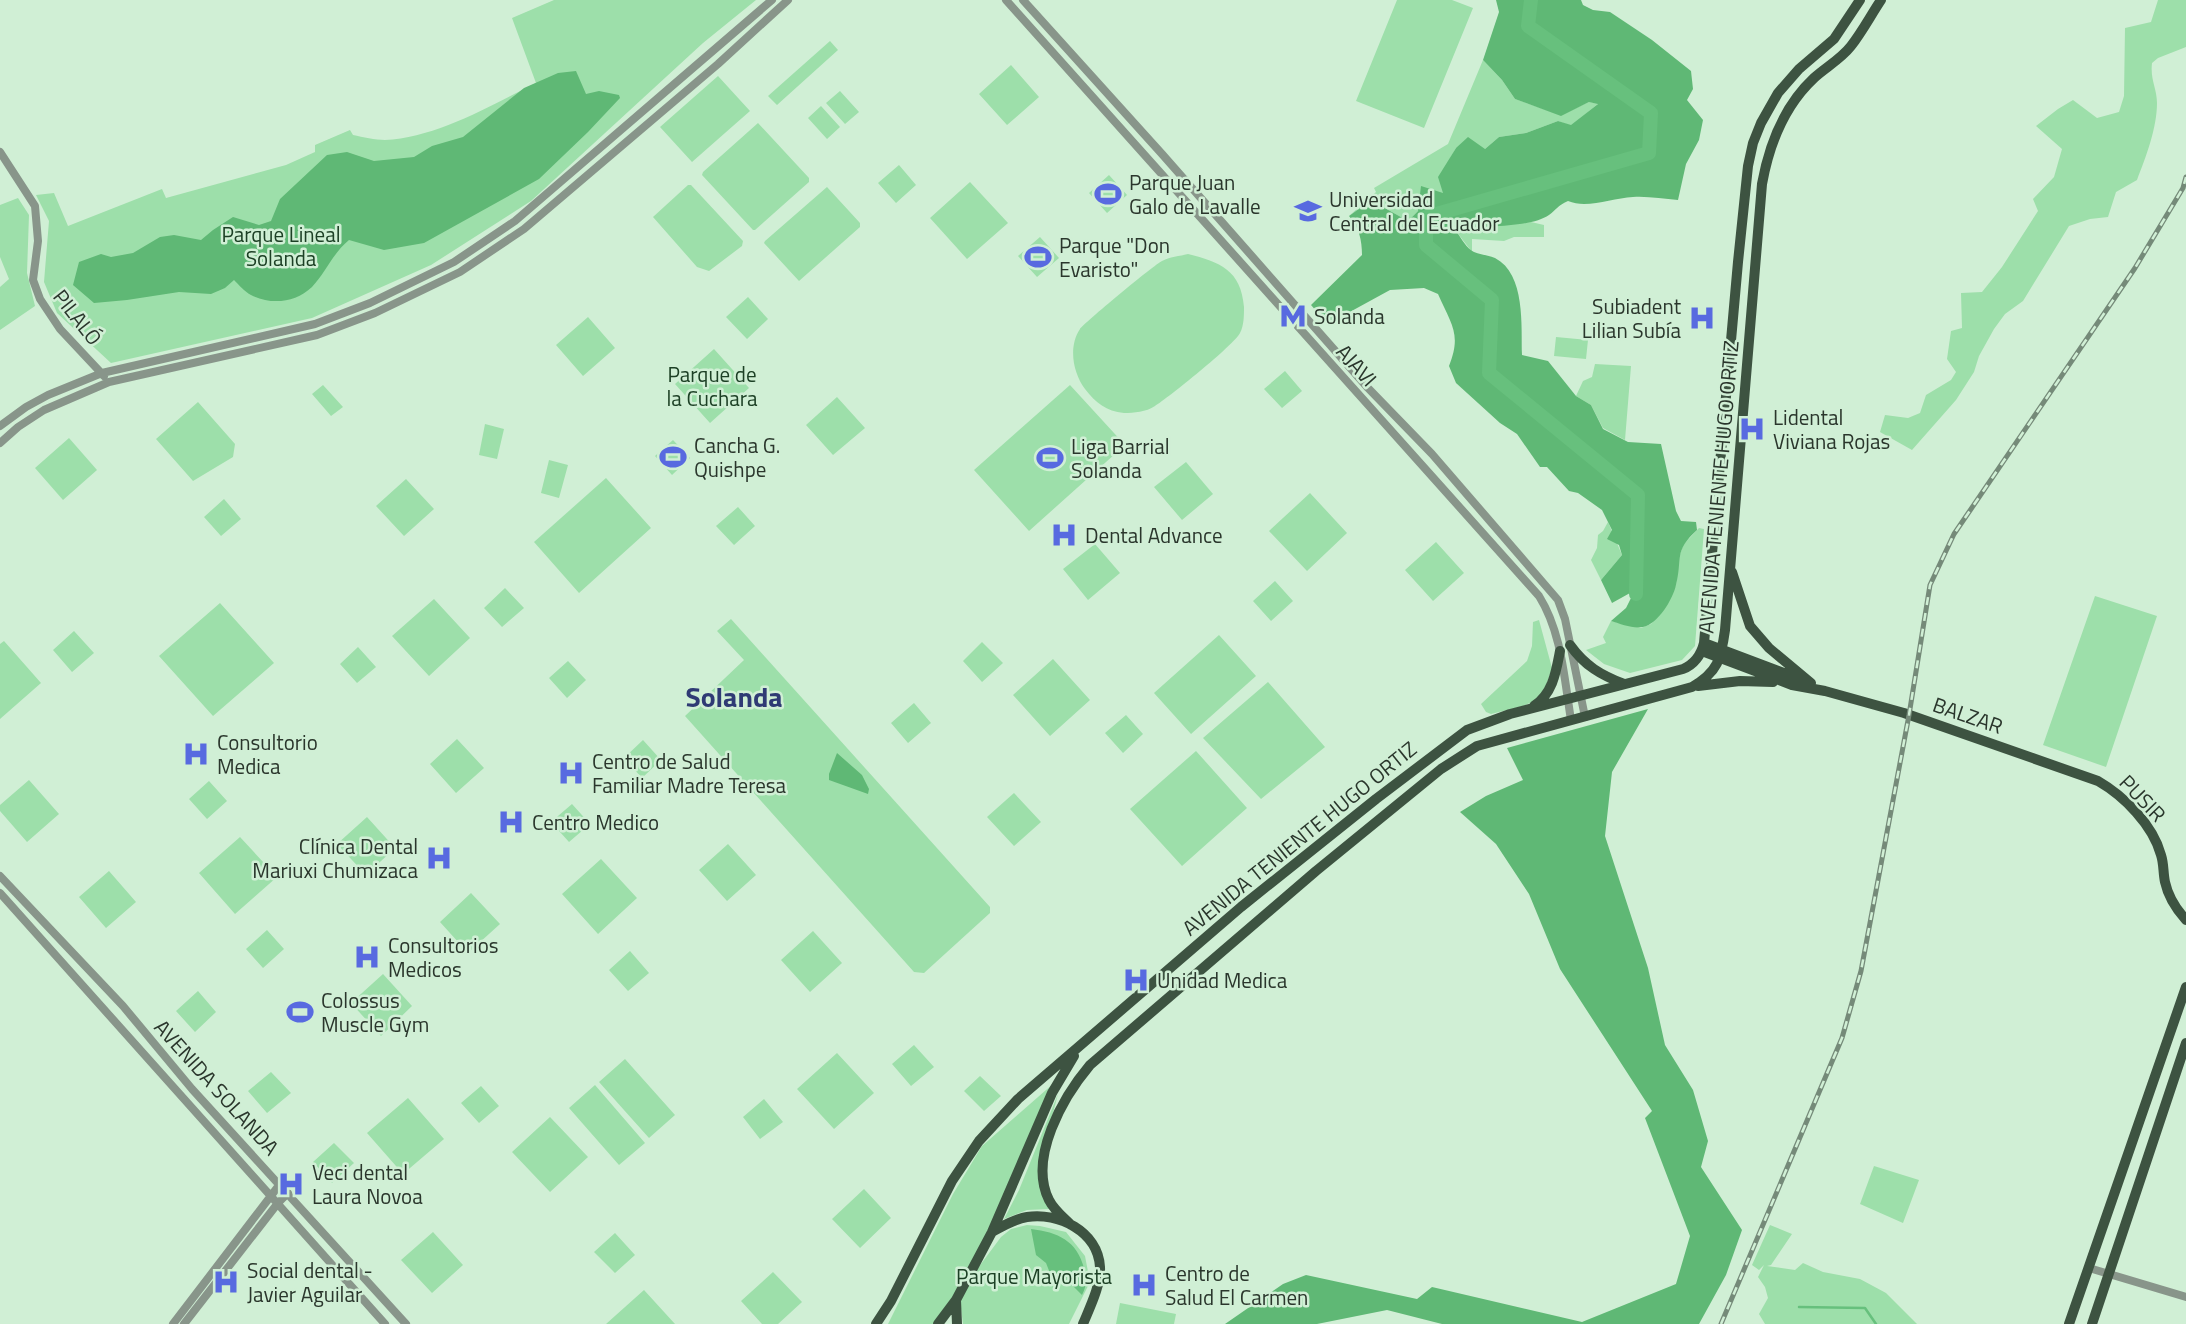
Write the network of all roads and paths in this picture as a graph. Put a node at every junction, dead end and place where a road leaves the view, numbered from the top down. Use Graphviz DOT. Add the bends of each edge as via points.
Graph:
graph roads {
  1 [pos="772,0"];
  2 [pos="788,0"];
  3 [pos="1006,0"];
  4 [pos="1023,0"];
  5 [pos="1860,0"];
  6 [pos="1881,0"];
  7 [pos="0,152"];
  8 [pos="102,373"];
  9 [pos="109,382"];
  10 [pos="0,426"];
  11 [pos="0,443"];
  12 [pos="1730,567"];
  13 [pos="1570,645"];
  14 [pos="1703,647"];
  15 [pos="1559,651"];
  16 [pos="1721,653"];
  17 [pos="1811,683"];
  18 [pos="1624,684"];
  19 [pos="1792,685"];
  20 [pos="1692,687"];
  21 [pos="1825,691"];
  22 [pos="1581,695"];
  23 [pos="1568,699"];
  24 [pos="1529,709"];
  25 [pos="1585,717"];
  26 [pos="1571,720"];
  27 [pos="2098,781"];
  28 [pos="0,876"];
  29 [pos="0,893"];
  30 [pos="2186,920"];
  31 [pos="2186,987"];
  32 [pos="2186,1042"];
  33 [pos="1079,1047"];
  34 [pos="280,1184"];
  35 [pos="288,1193"];
  36 [pos="271,1195"];
  37 [pos="278,1203"];
  38 [pos="1071,1225"];
  39 [pos="992,1232"];
  40 [pos="2089,1268"];
  41 [pos="2110,1274"];
  42 [pos="2186,1297"];
  43 [pos="956,1300"];
  44 [pos="173,1324"];
  45 [pos="184,1324"];
  46 [pos="385,1324"];
  47 [pos="406,1324"];
  48 [pos="876,1324"];
  49 [pos="938,1324"];
  50 [pos="957,1324"];
  51 [pos="1083,1324"];
  52 [pos="2069,1324"];
  53 [pos="2092,1324"];
  1 -- 8 [label="street" via="515,221 454,262 315,324"];
  2 -- 9 [label="street" via="524,229 460,272 317,335"];
  3 -- 15 [label="street, AJAVI" via="1539,596 1553,623"];
  4 -- 13 [label="street, AJAVI" via="1558,600"];
  5 -- 14 [label="main road, AVENIDA TENIENTE HUGO ORTIZ" via="1835,39 1778,93 1753,144"];
  6 -- 12 [label="main road, AVENIDA TENIENTE HUGO ORTIZ" via="1851,47 1812,79 1794,101 1771,144 1762,184"];
  7 -- 8 [label="street, PILALÓ" via="35,206 38,241 33,280 40,299 60,329"];
  8 -- 9 [label="street, PILALÓ"];
  8 -- 10 [label="street" via="48,395"];
  9 -- 11 [label="street" via="44,410"];
  12 -- 16 [label="main road, AVENIDA TENIENTE HUGO ORTIZ"];
  12 -- 17 [label="main road" via="1750,626"];
  13 -- 18 [label="main road" via="1592,670"];
  13 -- 22 [label="street, AJAVI"];
  14 -- 16 [label="main road, BALZAR"];
  14 -- 18 [label="main road, AVENIDA TENIENTE HUGO ORTIZ" via="1683,669"];
  15 -- 23 [label="street, AJAVI"];
  15 -- 24 [label="main road" via="1552,686"];
  16 -- 17 [label="main road, BALZAR"];
  16 -- 19 [label="main road, BALZAR"];
  16 -- 20 [label="main road, AVENIDA TENIENTE HUGO ORTIZ" via="1710,675"];
  17 -- 21 [label="main road, BALZAR"];
  18 -- 22 [label="main road, AVENIDA TENIENTE HUGO ORTIZ"];
  19 -- 20 [label="main road" via="1740,681"];
  19 -- 21 [label="main road, BALZAR"];
  20 -- 25 [label="main road, AVENIDA TENIENTE HUGO ORTIZ"];
  21 -- 27 [label="main road, BALZAR" via="1904,713"];
  22 -- 23 [label="main road, AVENIDA TENIENTE HUGO ORTIZ"];
  22 -- 25 [label="street, AJAVI"];
  23 -- 24 [label="main road, AVENIDA TENIENTE HUGO ORTIZ"];
  23 -- 26 [label="street, AJAVI"];
  24 -- 33 [label="main road, AVENIDA TENIENTE HUGO ORTIZ" via="1467,730 1435,753 1241,907"];
  25 -- 26 [label="main road, AVENIDA TENIENTE HUGO ORTIZ"];
  26 -- 38 [label="main road, AVENIDA TENIENTE HUGO ORTIZ" via="1477,746 1441,769 1090,1065 1063,1103 1045,1150 1047,1197"];
  27 -- 30 [label="main road, PUSIR" via="2121,797 2152,833 2165,885"];
  28 -- 34 [label="street, AVENIDA SOLANDA"];
  29 -- 36 [label="street, AVENIDA SOLANDA"];
  31 -- 40 [label="main road"];
  32 -- 41 [label="main road"];
  33 -- 39 [label="main road, AVENIDA TENIENTE HUGO ORTIZ" via="1052,1093"];
  33 -- 48 [label="main road, AVENIDA TENIENTE HUGO ORTIZ" via="979,1140 952,1181"];
  34 -- 35 [label="street, AVENIDA SOLANDA"];
  34 -- 36 [label="street"];
  35 -- 37 [label="street"];
  35 -- 47 [label="street, AVENIDA SOLANDA"];
  36 -- 37 [label="street, AVENIDA SOLANDA"];
  36 -- 44 [label="street"];
  37 -- 45 [label="street"];
  37 -- 46 [label="street, AVENIDA SOLANDA"];
  38 -- 39 [label="main road" via="1052,1217 1026,1217"];
  38 -- 51 [label="main road" via="1089,1238 1100,1268"];
  39 -- 43 [label="main road"];
  40 -- 41 [label="street"];
  40 -- 52 [label="main road"];
  41 -- 42 [label="street"];
  41 -- 53 [label="main road"];
  43 -- 49 [label="main road"];
  43 -- 50 [label="main road"];
}
